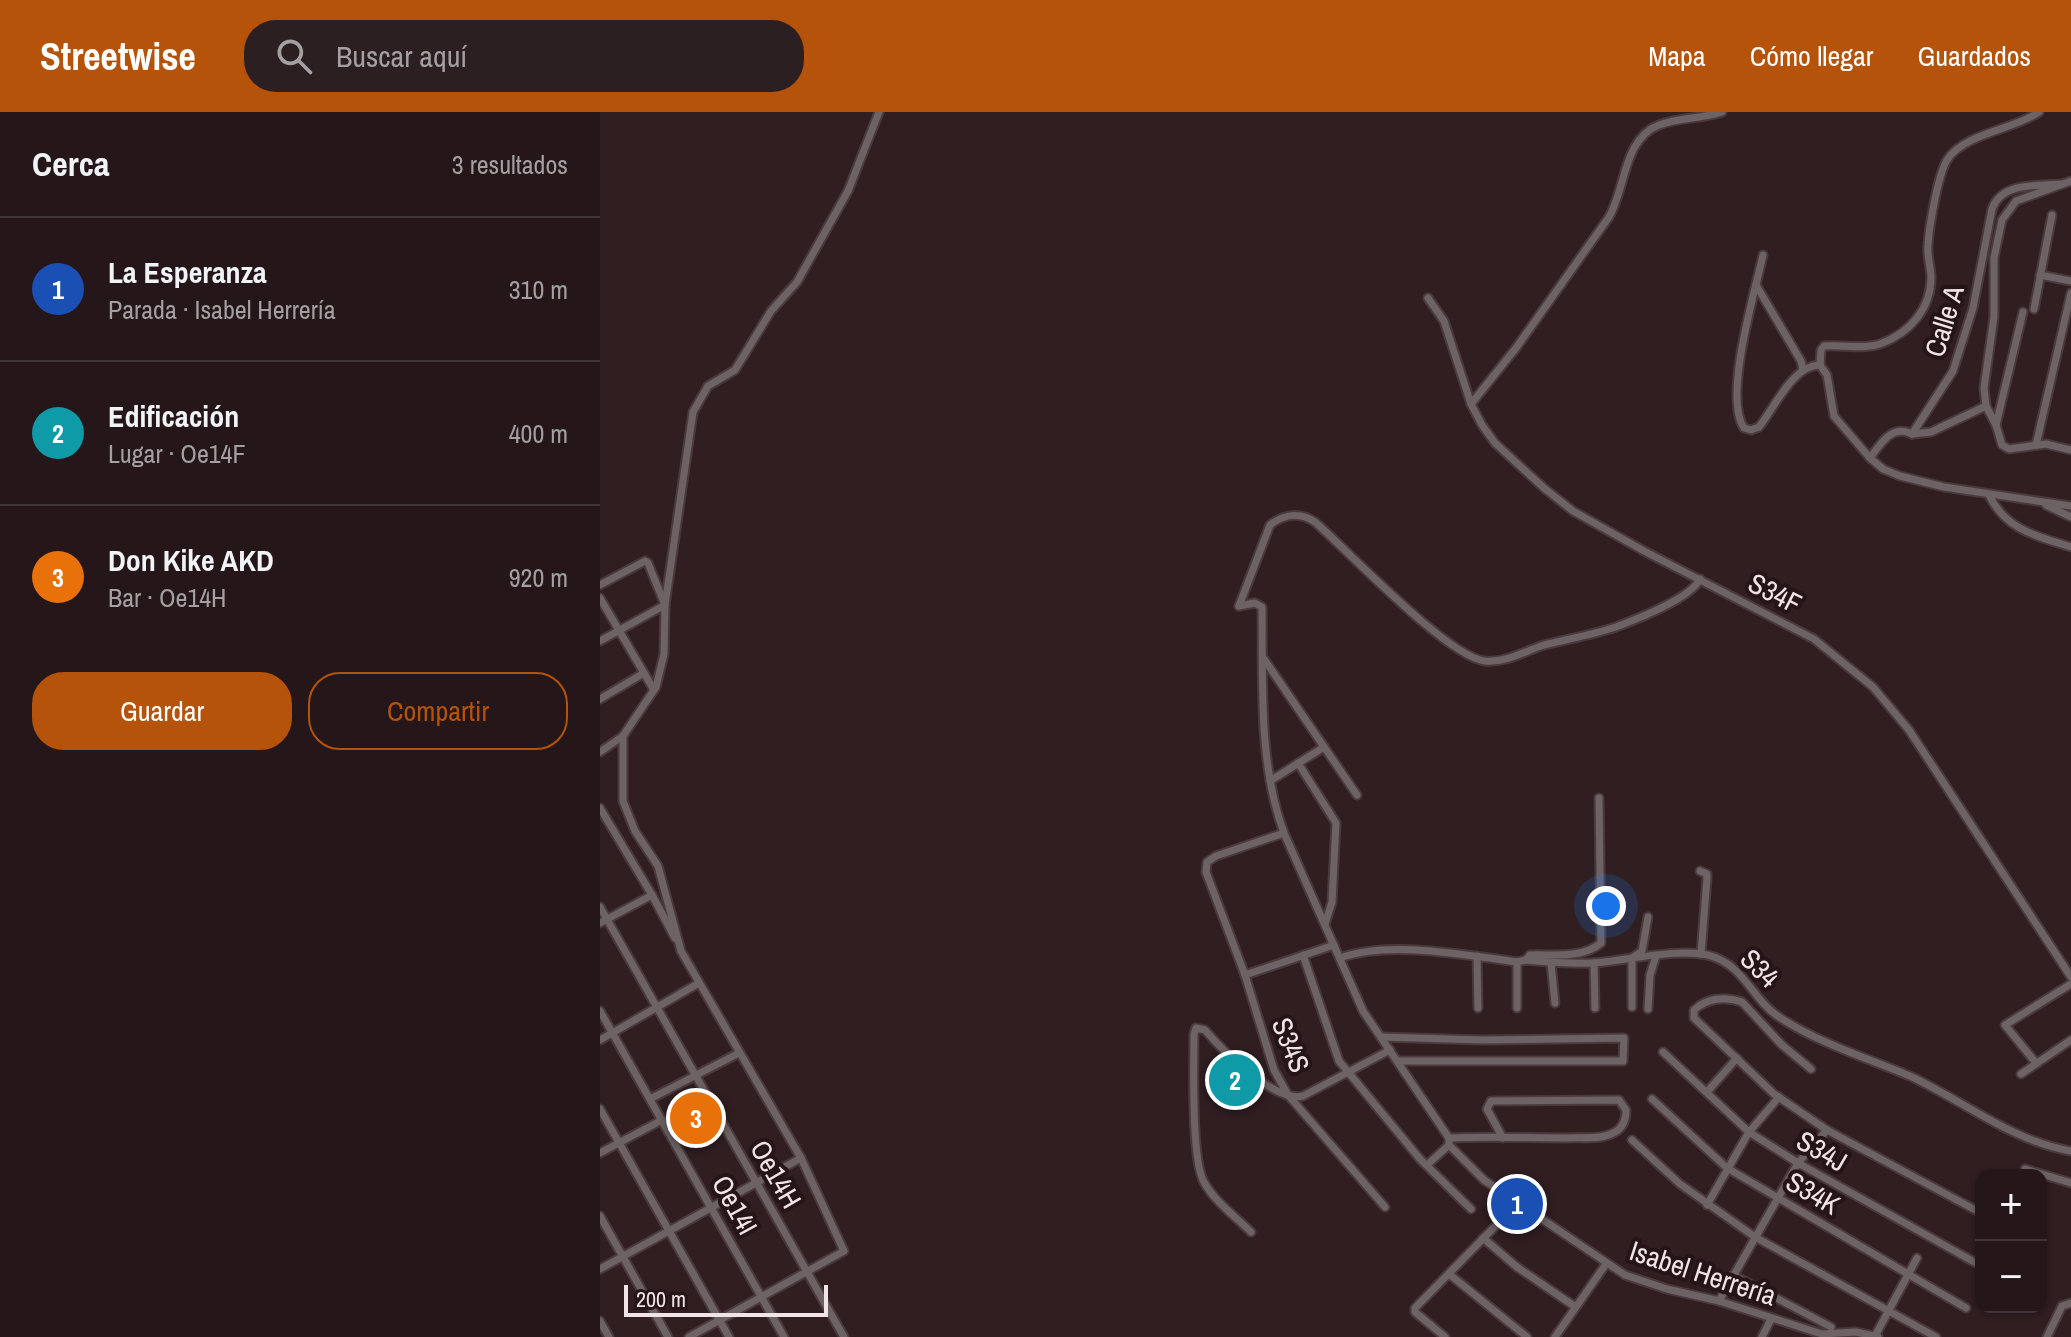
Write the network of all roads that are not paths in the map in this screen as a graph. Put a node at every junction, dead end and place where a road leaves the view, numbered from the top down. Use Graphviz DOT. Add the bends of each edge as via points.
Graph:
graph roads {
  1 [pos="879,112"];
  2 [pos="1722,112"];
  3 [pos="2039,112"];
  4 [pos="2071,181"];
  5 [pos="2061,184"];
  6 [pos="2052,215"];
  7 [pos="1763,255"];
  8 [pos="2040,275"];
  9 [pos="2071,281"];
  10 [pos="1756,285"];
  11 [pos="2071,293"];
  12 [pos="1428,298"];
  13 [pos="2034,309"];
  14 [pos="2023,312"];
  15 [pos="2067,331"];
  16 [pos="1820,365"];
  17 [pos="1803,370"];
  18 [pos="1471,404"];
  19 [pos="1986,406"];
  20 [pos="1996,425"];
  21 [pos="1912,434"];
  22 [pos="2036,445"];
  23 [pos="2071,450"];
  24 [pos="1870,458"];
  25 [pos="1989,495"];
  26 [pos="2041,502"];
  27 [pos="2071,506"];
  28 [pos="2071,517"];
  29 [pos="2071,547"];
  30 [pos="1700,579"];
  31 [pos="600,585"];
  32 [pos="600,598"];
  33 [pos="665,605"];
  34 [pos="621,630"];
  35 [pos="600,641"];
  36 [pos="1262,657"];
  37 [pos="644,673"];
  38 [pos="654,690"];
  39 [pos="600,699"];
  40 [pos="623,736"];
  41 [pos="1324,747"];
  42 [pos="600,752"];
  43 [pos="1298,763"];
  44 [pos="1270,781"];
  45 [pos="1357,795"];
  46 [pos="1599,798"];
  47 [pos="601,811"];
  48 [pos="1284,833"];
  49 [pos="1700,871"];
  50 [pos="652,895"];
  51 [pos="600,907"];
  52 [pos="1648,917"];
  53 [pos="603,921"];
  54 [pos="1325,924"];
  55 [pos="1334,945"];
  56 [pos="681,951"];
  57 [pos="1701,954"];
  58 [pos="1303,955"];
  59 [pos="1477,956"];
  60 [pos="1656,956"];
  61 [pos="1340,958"];
  62 [pos="1632,958"];
  63 [pos="1526,960"];
  64 [pos="1517,962"];
  65 [pos="1551,963"];
  66 [pos="1594,963"];
  67 [pos="1245,975"];
  68 [pos="2071,977"];
  69 [pos="699,983"];
  70 [pos="2071,984"];
  71 [pos="1555,1003"];
  72 [pos="1632,1007"];
  73 [pos="1478,1008"];
  74 [pos="1517,1008"];
  75 [pos="1595,1008"];
  76 [pos="656,1009"];
  77 [pos="1648,1009"];
  78 [pos="600,1011"];
  79 [pos="612,1033"];
  80 [pos="1381,1037"];
  81 [pos="600,1040"];
  82 [pos="2071,1040"];
  83 [pos="1390,1050"];
  84 [pos="1663,1052"];
  85 [pos="739,1053"];
  86 [pos="1737,1058"];
  87 [pos="1398,1061"];
  88 [pos="2036,1063"];
  89 [pos="1811,1069"];
  90 [pos="1349,1073"];
  91 [pos="2021,1074"];
  92 [pos="693,1076"];
  93 [pos="1707,1092"];
  94 [pos="1288,1095"];
  95 [pos="1779,1097"];
  96 [pos="650,1099"];
  97 [pos="1652,1099"];
  98 [pos="600,1109"];
  99 [pos="662,1120"];
  100 [pos="1827,1130"];
  101 [pos="1749,1132"];
  102 [pos="1503,1138"];
  103 [pos="1632,1140"];
  104 [pos="1449,1141"];
  105 [pos="619,1143"];
  106 [pos="2071,1151"];
  107 [pos="600,1153"];
  108 [pos="801,1158"];
  109 [pos="1798,1163"];
  110 [pos="1427,1165"];
  111 [pos="1727,1168"];
  112 [pos="2047,1176"];
  113 [pos="757,1182"];
  114 [pos="2071,1183"];
  115 [pos="1777,1199"];
  116 [pos="1517,1204"];
  117 [pos="1707,1205"];
  118 [pos="711,1207"];
  119 [pos="1385,1207"];
  120 [pos="1471,1209"];
  121 [pos="1975,1210"];
  122 [pos="600,1216"];
  123 [pos="668,1232"];
  124 [pos="1251,1232"];
  125 [pos="1755,1237"];
  126 [pos="1483,1238"];
  127 [pos="623,1257"];
  128 [pos="1917,1258"];
  129 [pos="1975,1262"];
  130 [pos="1606,1264"];
  131 [pos="600,1269"];
  132 [pos="807,1271"];
  133 [pos="1909,1273"];
  134 [pos="1449,1274"];
  135 [pos="1733,1275"];
  136 [pos="761,1297"];
  137 [pos="1719,1301"];
  138 [pos="2071,1303"];
  139 [pos="1574,1306"];
  140 [pos="1966,1308"];
  141 [pos="1889,1310"];
  142 [pos="1771,1319"];
  143 [pos="720,1320"];
  144 [pos="600,1321"];
  145 [pos="1831,1327"];
  146 [pos="1821,1335"];
  147 [pos="1876,1336"];
  148 [pos="609,1337"];
  149 [pos="668,1337"];
  150 [pos="689,1337"];
  151 [pos="729,1337"];
  152 [pos="784,1337"];
  153 [pos="844,1337"];
  154 [pos="1445,1337"];
  155 [pos="1527,1337"];
  156 [pos="1555,1337"];
  157 [pos="1762,1337"];
  158 [pos="1936,1337"];
  159 [pos="2047,1337"];
  1 -- 33 [label="street" via="848,191 797,282 771,311 735,370 708,386 693,412"];
  2 -- 18 [label="street" via="1650,130 1626,165 1616,205 1601,230"];
  3 -- 16 [label="street" via="1974,140 1947,160 1928,239 1931,278 1925,309 1880,344 1824,346"];
  4 -- 5 [label="street"];
  5 -- 19 [label="street" via="2016,201 2002,220 1994,258"];
  5 -- 21 [label="street, Calle A" via="2013,189 1997,199 1953,371"];
  6 -- 8 [label="street"];
  7 -- 10 [label="street"];
  8 -- 9 [label="street"];
  8 -- 13 [label="street"];
  10 -- 17 [label="street"];
  10 -- 17 [label="street" via="1737,382 1736,408 1744,428 1759,427"];
  11 -- 15 [label="street"];
  12 -- 18 [label="street, S34F" via="1444,321"];
  14 -- 20 [label="street"];
  15 -- 22 [label="street"];
  16 -- 17 [label="street"];
  16 -- 24 [label="street" via="1827,375 1834,416"];
  18 -- 30 [label="street, S34F" via="1495,443 1573,511"];
  19 -- 20 [label="street"];
  19 -- 21 [label="street" via="1931,432"];
  20 -- 22 [label="street" via="2005,448"];
  21 -- 24 [label="street" via="1896,431"];
  22 -- 23 [label="street"];
  24 -- 25 [label="street" via="1900,476"];
  25 -- 26 [label="street"];
  25 -- 29 [label="street" via="2007,521"];
  26 -- 27 [label="street"];
  26 -- 28 [label="street"];
  30 -- 36 [label="street, Isabel Herrería" via="1689,592 1621,625 1483,660 1432,629 1315,522 1286,516 1270,525 1239,606 1262,607"];
  30 -- 68 [label="street, S34F" via="1814,639 1891,707"];
  31 -- 33 [label="street" via="645,561"];
  32 -- 34 [label="street"];
  33 -- 34 [label="street"];
  33 -- 38 [label="street" via="664,654"];
  34 -- 35 [label="street"];
  34 -- 37 [label="street"];
  36 -- 41 [label="street"];
  36 -- 44 [label="street, Isabel Herrería"];
  37 -- 38 [label="street"];
  37 -- 39 [label="street"];
  38 -- 40 [label="street"];
  40 -- 42 [label="street"];
  40 -- 56 [label="street" via="623,801 658,866"];
  41 -- 43 [label="street"];
  41 -- 45 [label="street"];
  43 -- 44 [label="street"];
  43 -- 54 [label="street" via="1336,823 1332,902"];
  44 -- 48 [label="street, Isabel Herrería"];
  46 -- 63 [label="street" via="1601,943 1571,954 1530,955"];
  47 -- 50 [label="street"];
  48 -- 54 [label="street, Isabel Herrería"];
  48 -- 67 [label="street, S34S" via="1207,862 1206,872"];
  49 -- 57 [label="street" via="1707,875"];
  50 -- 53 [label="street"];
  50 -- 56 [label="street"];
  51 -- 53 [label="street, Oe14H"];
  52 -- 62 [label="street" via="1646,941"];
  53 -- 76 [label="street, Oe14H"];
  54 -- 55 [label="street, Isabel Herrería"];
  55 -- 58 [label="street"];
  55 -- 61 [label="street, Isabel Herrería"];
  56 -- 69 [label="street"];
  57 -- 60 [label="street, S34"];
  57 -- 106 [label="street, S34" via="1735,968 1771,1011 1793,1025 1914,1078 2018,1135"];
  58 -- 67 [label="street"];
  58 -- 90 [label="street" via="1339,1061"];
  59 -- 61 [label="street, S34" via="1411,950 1355,952"];
  59 -- 64 [label="street, S34"];
  59 -- 73 [label="street"];
  60 -- 62 [label="street, S34"];
  60 -- 77 [label="street"];
  61 -- 80 [label="street, Isabel Herrería"];
  62 -- 66 [label="street, S34"];
  62 -- 72 [label="street"];
  63 -- 64 [label="street, S34"];
  63 -- 65 [label="street, S34"];
  64 -- 74 [label="street"];
  65 -- 66 [label="street, S34"];
  65 -- 71 [label="street"];
  66 -- 75 [label="street"];
  67 -- 94 [label="street, S34S" via="1265,1048"];
  69 -- 76 [label="street"];
  69 -- 85 [label="street"];
  70 -- 88 [label="street" via="2005,1025"];
  76 -- 79 [label="street"];
  76 -- 92 [label="street, Oe14H"];
  78 -- 79 [label="street, Oe14I"];
  79 -- 81 [label="street"];
  79 -- 96 [label="street, Oe14I"];
  80 -- 83 [label="street, Isabel Herrería"];
  80 -- 87 [label="street" via="1624,1038 1623,1061"];
  82 -- 88 [label="street"];
  83 -- 87 [label="street, Isabel Herrería"];
  83 -- 90 [label="street"];
  84 -- 93 [label="street, S34J"];
  85 -- 92 [label="street"];
  85 -- 108 [label="street"];
  86 -- 89 [label="street" via="1694,1018 1696,1008 1711,1000 1742,1002"];
  86 -- 93 [label="street"];
  86 -- 95 [label="street"];
  87 -- 104 [label="street, Isabel Herrería"];
  88 -- 91 [label="street"];
  90 -- 94 [label="street" via="1303,1096"];
  90 -- 110 [label="street"];
  92 -- 96 [label="street"];
  92 -- 113 [label="street, Oe14H"];
  93 -- 101 [label="street, S34J"];
  94 -- 119 [label="street, S34S"];
  94 -- 124 [label="street" via="1227,1056 1198,1027 1194,1034 1200,1172 1209,1190"];
  95 -- 100 [label="street"];
  95 -- 101 [label="street"];
  96 -- 99 [label="street, Oe14I"];
  97 -- 111 [label="street, S34K"];
  98 -- 105 [label="street"];
  99 -- 105 [label="street"];
  99 -- 118 [label="street, Oe14I"];
  100 -- 109 [label="street"];
  100 -- 121 [label="street"];
  101 -- 109 [label="street, S34J"];
  101 -- 111 [label="street"];
  102 -- 102 [label="street" via="1606,1136 1623,1125 1626,1110 1619,1100 1491,1101 1487,1109"];
  102 -- 104 [label="street"];
  103 -- 117 [label="street"];
  104 -- 110 [label="street"];
  104 -- 116 [label="street, Isabel Herrería" via="1477,1174"];
  105 -- 107 [label="street"];
  105 -- 123 [label="street"];
  108 -- 113 [label="street"];
  108 -- 132 [label="street" via="844,1251"];
  109 -- 115 [label="street"];
  109 -- 129 [label="street, S34J"];
  110 -- 120 [label="street"];
  111 -- 115 [label="street, S34K"];
  111 -- 117 [label="street"];
  112 -- 114 [label="street"];
  113 -- 118 [label="street"];
  113 -- 132 [label="street, Oe14H"];
  115 -- 125 [label="street"];
  115 -- 133 [label="street, S34K"];
  116 -- 126 [label="street"];
  116 -- 130 [label="street, Isabel Herrería"];
  117 -- 125 [label="street"];
  118 -- 123 [label="street"];
  118 -- 136 [label="street, Oe14I"];
  122 -- 127 [label="street"];
  123 -- 127 [label="street"];
  123 -- 143 [label="street"];
  125 -- 135 [label="street"];
  125 -- 141 [label="street"];
  126 -- 134 [label="street"];
  126 -- 139 [label="street"];
  127 -- 131 [label="street"];
  127 -- 149 [label="street"];
  128 -- 133 [label="street"];
  130 -- 137 [label="street, Isabel Herrería" via="1644,1282"];
  130 -- 139 [label="street"];
  132 -- 136 [label="street"];
  132 -- 153 [label="street, Oe14H"];
  133 -- 140 [label="street, S34K"];
  133 -- 141 [label="street"];
  134 -- 154 [label="street" via="1415,1308"];
  134 -- 155 [label="street"];
  135 -- 137 [label="street"];
  135 -- 145 [label="street"];
  136 -- 143 [label="street"];
  136 -- 152 [label="street, Oe14I"];
  137 -- 142 [label="street, Isabel Herrería"];
  138 -- 159 [label="street" via="2062,1306"];
  139 -- 156 [label="street"];
  141 -- 147 [label="street"];
  141 -- 158 [label="street"];
  142 -- 146 [label="street, Isabel Herrería"];
  142 -- 157 [label="street"];
  143 -- 150 [label="street"];
  143 -- 151 [label="street"];
  144 -- 148 [label="street"];
  146 -- 147 [label="street, Isabel Herrería"];
}
